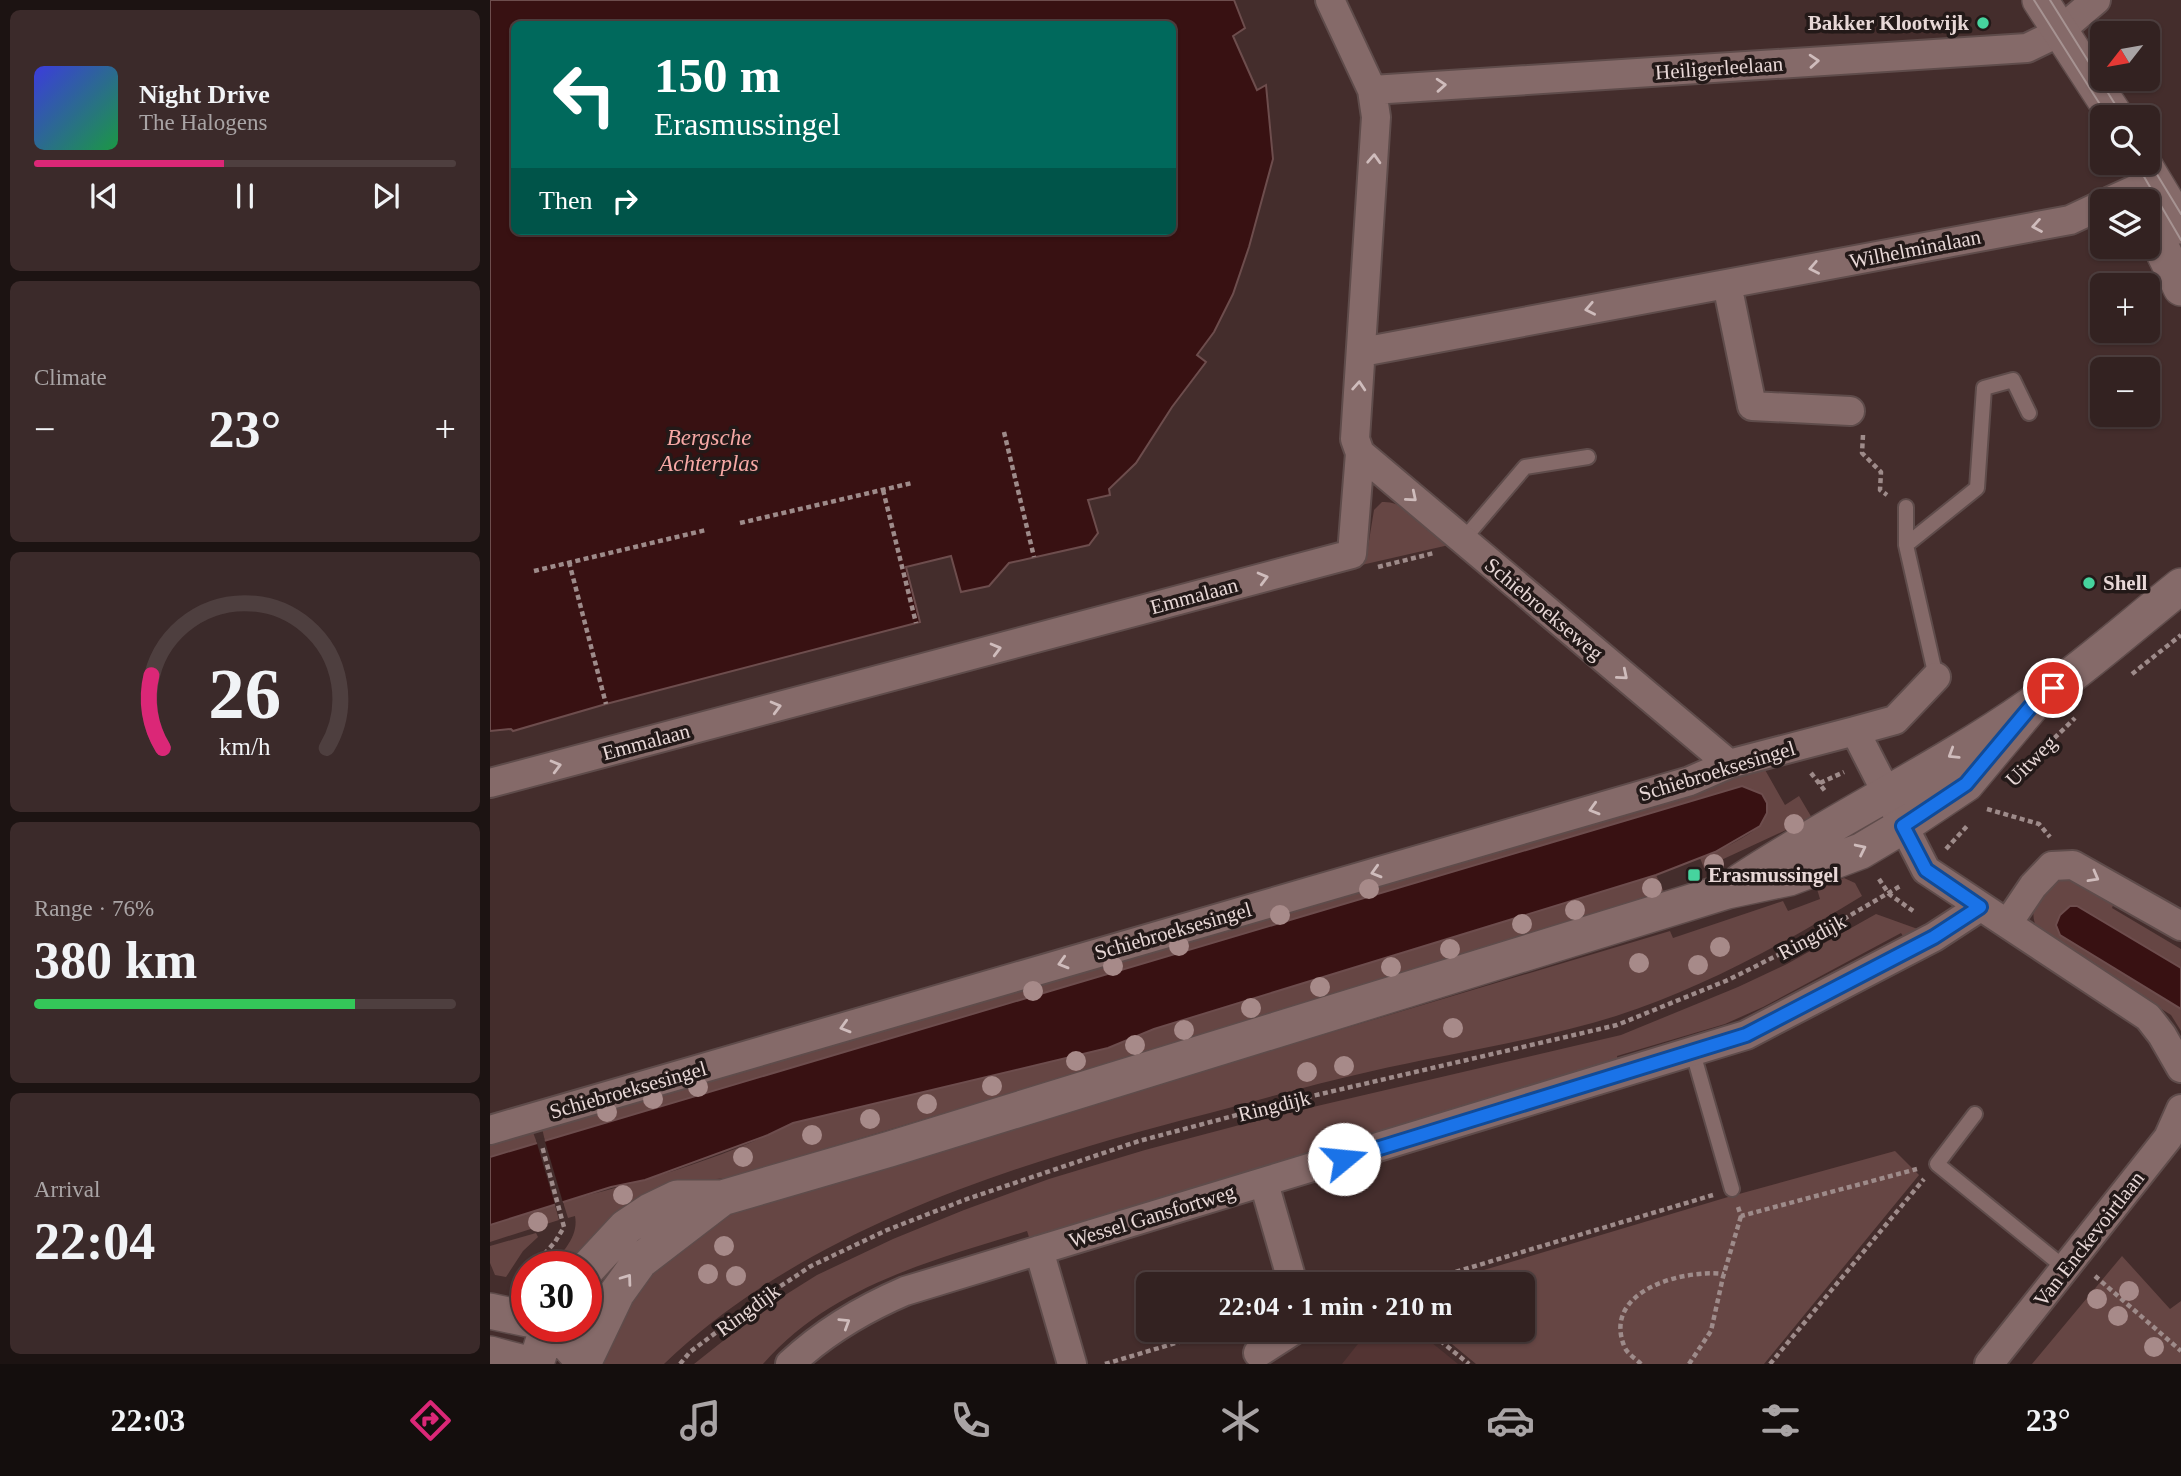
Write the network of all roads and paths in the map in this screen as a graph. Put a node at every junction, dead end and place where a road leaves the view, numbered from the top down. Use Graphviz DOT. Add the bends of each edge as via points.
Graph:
graph roads {
  1 [pos="1331,0"];
  2 [pos="2040,0"];
  3 [pos="2096,0"];
  4 [pos="2060,30"];
  5 [pos="1372,90"];
  6 [pos="2108,105"];
  7 [pos="2090,106"];
  8 [pos="2135,188"];
  9 [pos="2090,211"];
  10 [pos="2181,226"];
  11 [pos="2176,263"];
  12 [pos="1727,284"];
  13 [pos="1362,352"];
  14 [pos="1850,411"];
  15 [pos="2029,413"];
  16 [pos="1004,432"];
  17 [pos="1360,453"];
  18 [pos="1588,457"];
  19 [pos="912,483"];
  20 [pos="883,490"];
  21 [pos="1906,507"];
  22 [pos="740,523"];
  23 [pos="706,530"];
  24 [pos="1466,543"];
  25 [pos="1906,545"];
  26 [pos="1034,557"];
  27 [pos="569,562"];
  28 [pos="1367,570"];
  29 [pos="534,571"];
  30 [pos="2181,586"];
  31 [pos="916,624"];
  32 [pos="2181,635"];
  33 [pos="1937,677"];
  34 [pos="2126,678"];
  35 [pos="606,704"];
  36 [pos="2032,705"];
  37 [pos="2082,712"];
  38 [pos="1855,731"];
  39 [pos="2032,760"];
  40 [pos="1729,764"];
  41 [pos="490,783"];
  42 [pos="1887,793"];
  43 [pos="1994,799"];
  44 [pos="1984,808"];
  45 [pos="1976,817"];
  46 [pos="1903,826"];
  47 [pos="1926,870"];
  48 [pos="1727,891"];
  49 [pos="1980,907"];
  50 [pos="2008,923"];
  51 [pos="2181,926"];
  52 [pos="1693,1053"];
  53 [pos="2181,1068"];
  54 [pos="2181,1109"];
  55 [pos="1975,1114"];
  56 [pos="490,1130"];
  57 [pos="539,1135"];
  58 [pos="1937,1164"];
  59 [pos="1264,1183"];
  60 [pos="1732,1189"];
  61 [pos="722,1198"];
  62 [pos="1741,1216"];
  63 [pos="1040,1250"];
  64 [pos="547,1251"];
  65 [pos="602,1253"];
  66 [pos="2070,1264"];
  67 [pos="1290,1272"];
  68 [pos="1455,1272"];
  69 [pos="1724,1274"];
  70 [pos="490,1311"];
  71 [pos="511,1316"];
  72 [pos="544,1342"];
  73 [pos="560,1342"];
  74 [pos="1275,1342"];
  75 [pos="1442,1342"];
  76 [pos="2181,1351"];
  77 [pos="1258,1353"];
  78 [pos="490,1354"];
  79 [pos="573,1363"];
  80 [pos="528,1364"];
  81 [pos="536,1364"];
  82 [pos="680,1364"];
  83 [pos="790,1364"];
  84 [pos="1072,1364"];
  85 [pos="1105,1364"];
  86 [pos="1469,1364"];
  87 [pos="1641,1364"];
  88 [pos="1691,1364"];
  89 [pos="1770,1364"];
  90 [pos="1990,1364"];
  1 -- 5 [label="street, Emmalaan"];
  2 -- 4 [label="street"];
  3 -- 4 [label="street, Heiligerleelaan"];
  5 -- 4 [label="street, Heiligerleelaan, one-way" via="2027,48"];
  4 -- 6 [label="street"];
  4 -- 7 [label="street"];
  13 -- 5 [label="street, Emmalaan, one-way" via="1376,117"];
  8 -- 10 [label="street"];
  8 -- 11 [label="street"];
  9 -- 12 [label="street, Wilhelminalaan, one-way" via="2070,220"];
  12 -- 13 [label="street, Wilhelminalaan, one-way"];
  12 -- 14 [label="street" via="1752,406"];
  17 -- 13 [label="street, Emmalaan, one-way" via="1355,439"];
  14 -- 21 [label="path" via="1863,411 1862,453 1881,472 1880,490"];
  15 -- 25 [label="lane" via="2013,380 1984,388 1977,488"];
  16 -- 26 [label="path"];
  17 -- 24 [label="street, Schiebroekseweg, one-way"];
  41 -- 17 [label="street, Emmalaan, one-way" via="1352,554"];
  18 -- 24 [label="lane" via="1525,467"];
  19 -- 20 [label="path"];
  20 -- 22 [label="path"];
  20 -- 31 [label="path"];
  21 -- 25 [label="lane"];
  23 -- 27 [label="path"];
  24 -- 28 [label="path"];
  24 -- 40 [label="street, Schiebroekseweg, one-way"];
  25 -- 33 [label="lane"];
  27 -- 29 [label="path"];
  27 -- 35 [label="path"];
  30 -- 36 [label="street, Uitweg"];
  32 -- 34 [label="path"];
  33 -- 38 [label="street" via="1895,720"];
  36 -- 42 [label="street, Uitweg, one-way"];
  36 -- 46 [label="street, Uitweg" via="1966,784"];
  37 -- 39 [label="path, Uitweg"];
  38 -- 40 [label="street, Schiebroeksesingel"];
  38 -- 42 [label="street"];
  40 -- 56 [label="street, Schiebroeksesingel, one-way" via="1690,781"];
  42 -- 46 [label="street"];
  42 -- 48 [label="street"];
  43 -- 44 [label="path, Uitweg"];
  45 -- 47 [label="path"];
  46 -- 47 [label="street"];
  48 -- 46 [label="street, one-way" via="1789,878 1861,850"];
  47 -- 49 [label="street"];
  47 -- 82 [label="path, Ringdijk" via="1808,940 1728,980 1617,1025 1152,1137 887,1230 811,1266 758,1301"];
  48 -- 61 [label="street"];
  49 -- 50 [label="street"];
  49 -- 52 [label="street, Wessel Gansfortweg" via="1934,937 1746,1035"];
  50 -- 51 [label="street, one-way" via="2032,886 2052,866 2073,865"];
  50 -- 53 [label="street" via="2148,1017"];
  52 -- 59 [label="street, Wessel Gansfortweg"];
  52 -- 60 [label="lane"];
  54 -- 66 [label="street, Van Enckevoirtlaan" via="2168,1138"];
  55 -- 58 [label="lane"];
  57 -- 64 [label="path" via="564,1227"];
  58 -- 62 [label="path"];
  58 -- 66 [label="lane"];
  58 -- 89 [label="path"];
  59 -- 63 [label="street, Wessel Gansfortweg"];
  59 -- 67 [label="street, Wessel Gansfortweg"];
  60 -- 62 [label="path"];
  60 -- 68 [label="path"];
  61 -- 65 [label="street" via="677,1198 626,1227"];
  79 -- 61 [label="street, one-way" via="640,1261"];
  62 -- 69 [label="path"];
  83 -- 63 [label="street, Wessel Gansfortweg, one-way" via="809,1346 877,1304"];
  63 -- 84 [label="street, Wessel Gansfortweg"];
  66 -- 76 [label="path"];
  66 -- 90 [label="street, Van Enckevoirtlaan"];
  69 -- 87 [label="path" via="1704,1271 1675,1278 1629,1302 1620,1321 1626,1349"];
  69 -- 88 [label="path" via="1711,1331"];
  70 -- 71 [label="street"];
  72 -- 81 [label="street"];
  73 -- 79 [label="street"];
  74 -- 77 [label="street"];
  75 -- 86 [label="path"];
  77 -- 85 [label="path" via="1216,1331"];
  78 -- 80 [label="street"];
}
